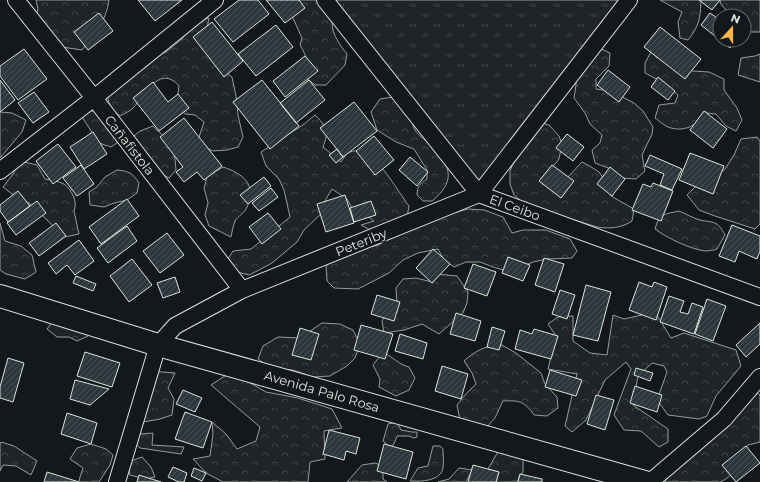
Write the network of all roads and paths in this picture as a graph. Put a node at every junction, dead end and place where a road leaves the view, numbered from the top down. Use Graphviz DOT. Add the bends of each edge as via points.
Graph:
graph roads {
  1 [pos="16,0"];
  2 [pos="215,0"];
  3 [pos="325,0"];
  4 [pos="629,0"];
  5 [pos="94,98"];
  6 [pos="0,171"];
  7 [pos="479,194"];
  8 [pos="242,290"];
  9 [pos="0,296"];
  10 [pos="760,297"];
  11 [pos="158,345"];
  12 [pos="760,377"];
  13 [pos="117,482"];
  14 [pos="645,482"];
  15 [pos="650,482"];
  1 -- 5 [label="street, Cañafistola"];
  2 -- 5 [label="street"];
  3 -- 7 [label="street, El Ceibo"];
  4 -- 7 [label="street"];
  5 -- 6 [label="street"];
  5 -- 8 [label="street, Cañafistola"];
  7 -- 8 [label="street, Peteriby"];
  7 -- 10 [label="street, El Ceibo"];
  8 -- 11 [label="street, Peteriby" via="175,326"];
  9 -- 11 [label="main road, Avenida Palo Rosa"];
  11 -- 13 [label="street, Peteriby"];
  11 -- 14 [label="main road, Avenida Palo Rosa"];
  12 -- 15 [label="street" via="724,419"];
}
